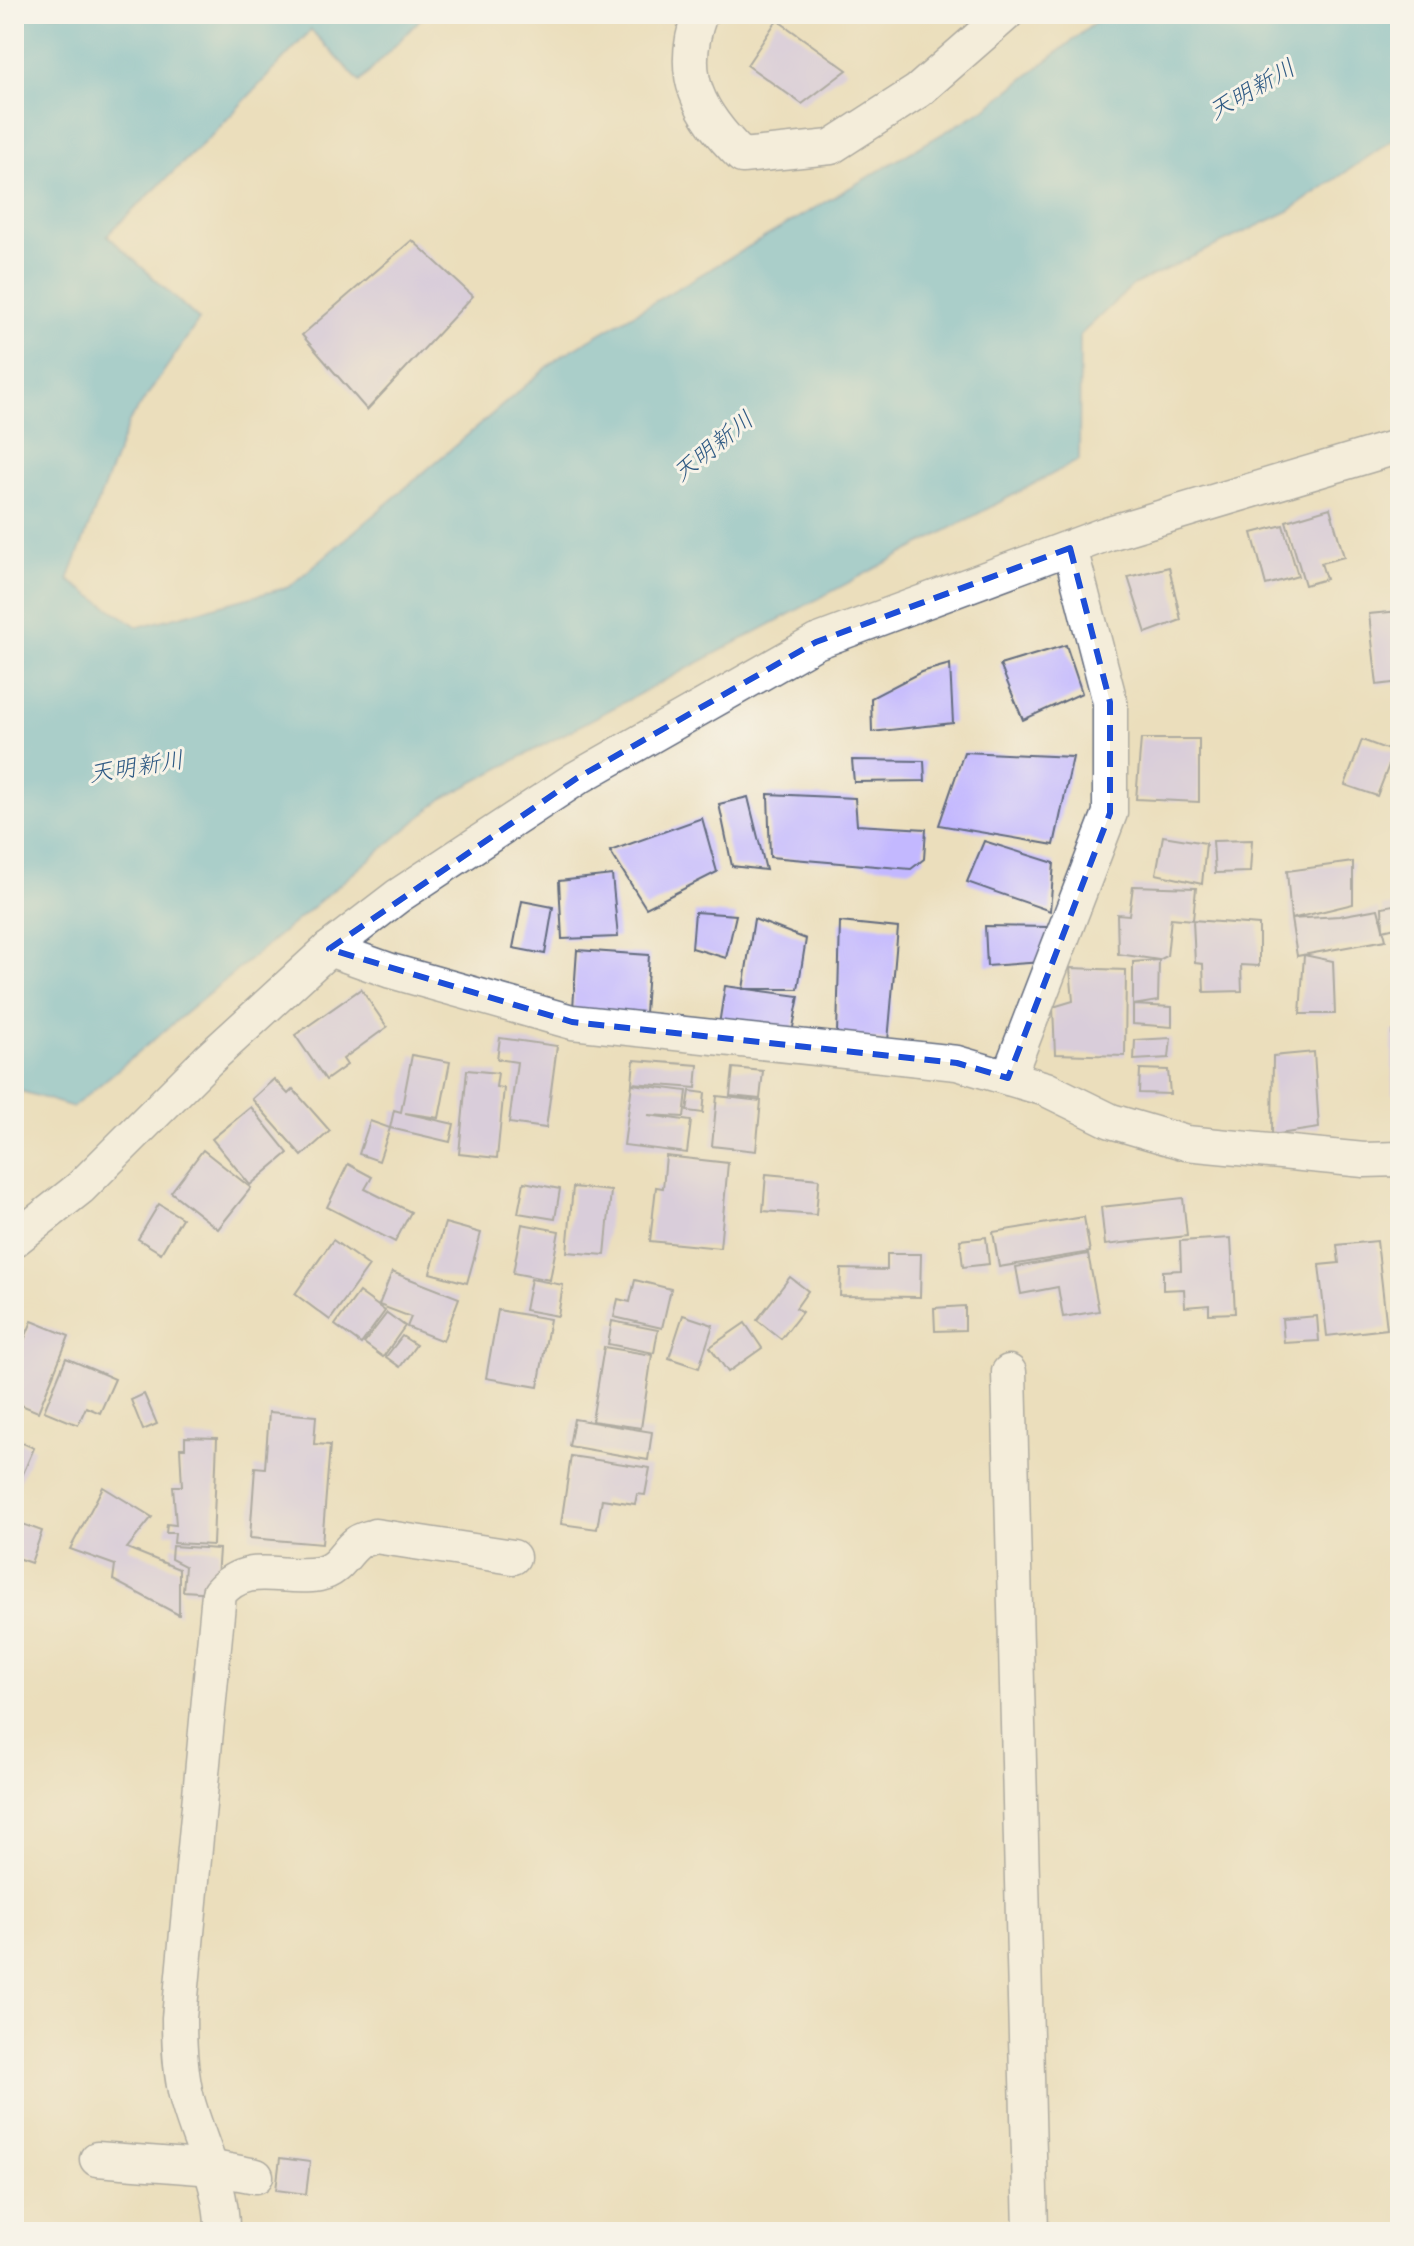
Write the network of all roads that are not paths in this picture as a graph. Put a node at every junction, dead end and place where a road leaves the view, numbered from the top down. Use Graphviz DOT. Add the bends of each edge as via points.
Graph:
graph roads {
  1 [pos="700,14"];
  2 [pos="1006,14"];
  3 [pos="1400,446"];
  4 [pos="1070,548"];
  5 [pos="329,949"];
  6 [pos="1008,1078"];
  7 [pos="1400,1159"];
  8 [pos="14,1240"];
  9 [pos="1009,1372"];
  10 [pos="513,1557"];
  11 [pos="97,2159"];
  12 [pos="213,2168"];
  13 [pos="256,2176"];
  14 [pos="222,2232"];
  15 [pos="1031,2232"];
  1 -- 2 [label="street" via="693,32 693,90 711,125 742,156 831,147 918,91"];
  3 -- 4 [label="street"];
  4 -- 5 [label="street" via="816,642 577,778 398,896"];
  4 -- 6 [label="street" via="1110,702 1110,813"];
  5 -- 6 [label="street" via="572,1022 957,1063"];
  5 -- 8 [label="street" via="80,1188"];
  6 -- 7 [label="street" via="1046,1089 1111,1121 1186,1143"];
  9 -- 15 [label="street"];
  10 -- 12 [label="street" via="375,1536 358,1542 345,1560 321,1574 248,1573 219,1593 179,2018 185,2090"];
  11 -- 12 [label="street"];
  12 -- 13 [label="street"];
  12 -- 14 [label="street"];
}
